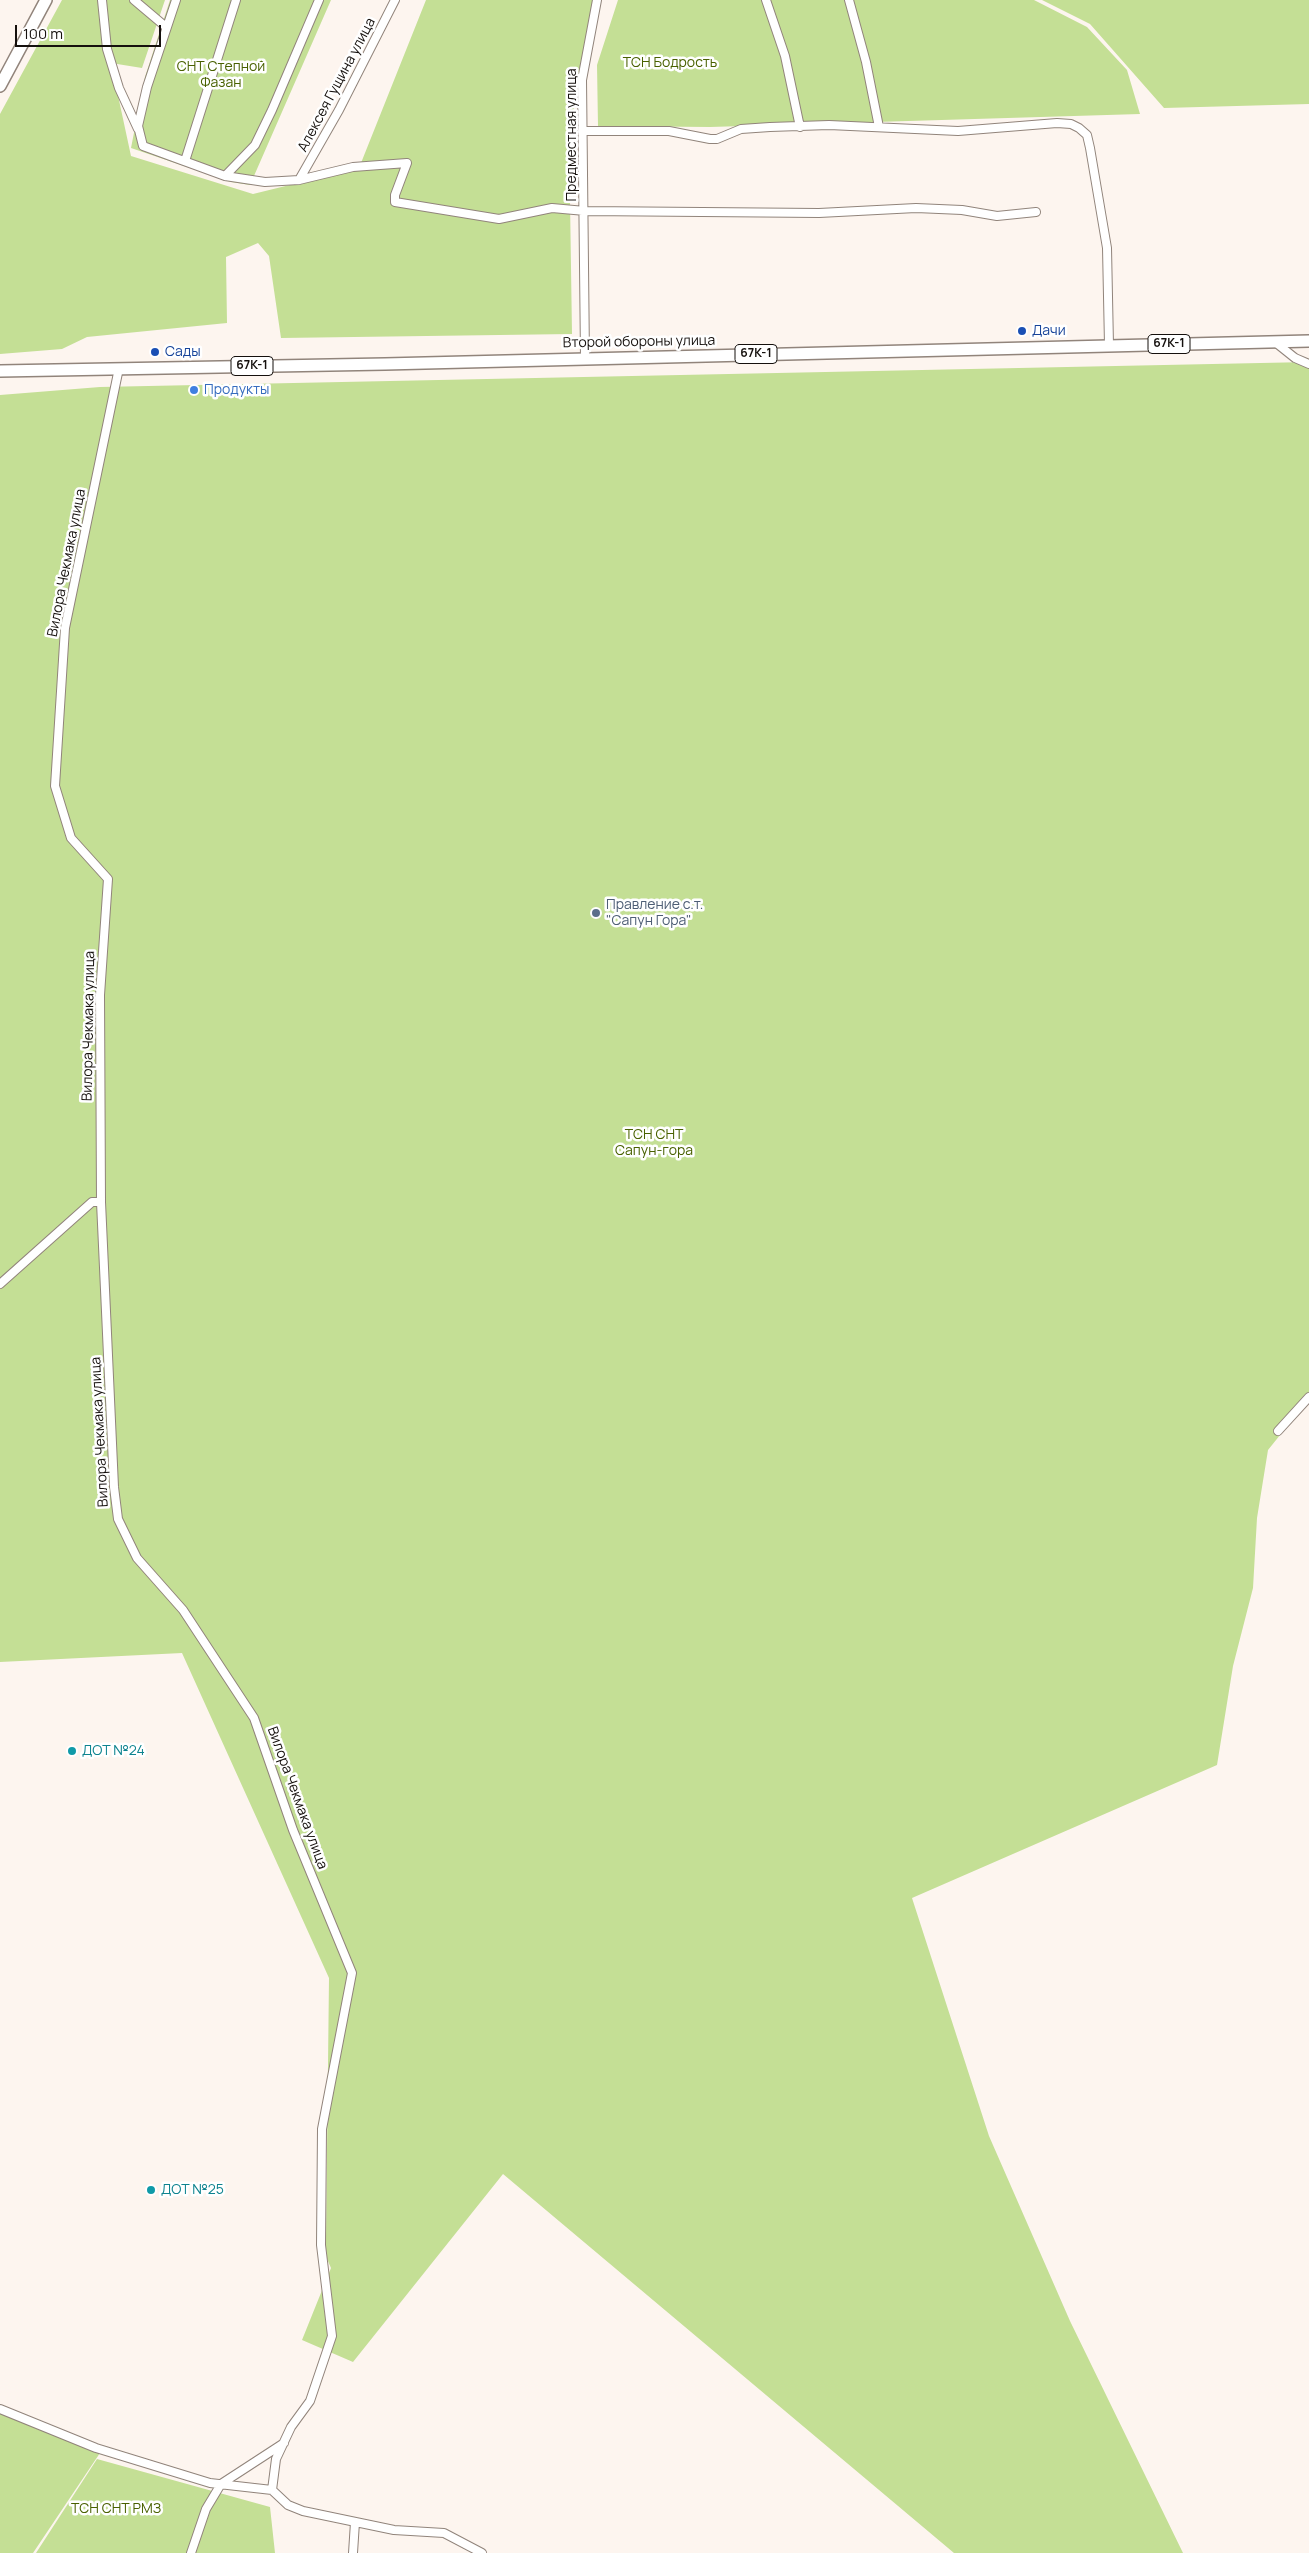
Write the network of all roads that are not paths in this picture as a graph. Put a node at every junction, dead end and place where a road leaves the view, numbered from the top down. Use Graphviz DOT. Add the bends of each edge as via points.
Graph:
graph roads {
  1 [pos="46,0"];
  2 [pos="102,0"];
  3 [pos="134,0"];
  4 [pos="176,0"];
  5 [pos="236,0"];
  6 [pos="319,0"];
  7 [pos="395,0"];
  8 [pos="597,0"];
  9 [pos="766,0"];
  10 [pos="849,0"];
  11 [pos="166,27"];
  12 [pos="0,86"];
  13 [pos="800,127"];
  14 [pos="879,127"];
  15 [pos="582,131"];
  16 [pos="140,135"];
  17 [pos="185,161"];
  18 [pos="225,176"];
  19 [pos="299,180"];
  20 [pos="585,211"];
  21 [pos="1036,212"];
  22 [pos="1309,341"];
  23 [pos="1275,342"];
  24 [pos="1109,345"];
  25 [pos="585,358"];
  26 [pos="1309,364"];
  27 [pos="119,368"];
  28 [pos="0,370"];
  29 [pos="101,1202"];
  30 [pos="0,1284"];
  31 [pos="1309,1398"];
  32 [pos="1278,1431"];
  33 [pos="0,2409"];
  34 [pos="284,2443"];
  35 [pos="221,2484"];
  36 [pos="272,2490"];
  37 [pos="355,2522"];
  38 [pos="191,2553"];
  39 [pos="353,2553"];
  40 [pos="482,2553"];
  1 -- 12 [label="main road"];
  2 -- 16 [label="street" via="107,49 119,88"];
  3 -- 11 [label="street"];
  4 -- 11 [label="street"];
  5 -- 17 [label="street"];
  6 -- 18 [label="street" via="255,145"];
  7 -- 19 [label="street, Алексея Гущина улица"];
  8 -- 15 [label="street, Предместная улица" via="584,67"];
  9 -- 13 [label="street" via="785,56"];
  10 -- 14 [label="street"];
  11 -- 16 [label="street" via="147,87 138,126"];
  13 -- 14 [label="street"];
  13 -- 15 [label="street" via="741,129 718,139 669,131"];
  14 -- 24 [label="street" via="958,131 1057,123 1071,124 1087,134 1107,248"];
  15 -- 20 [label="street, Предместная улица"];
  16 -- 17 [label="street, Предместная улица" via="143,146"];
  17 -- 18 [label="street, Предместная улица"];
  18 -- 19 [label="street, Предместная улица" via="265,182"];
  19 -- 20 [label="street, Предместная улица" via="353,167 407,163 395,202 499,219 552,208"];
  20 -- 21 [label="street" via="818,213 916,208 962,210 997,216"];
  20 -- 25 [label="street, Предместная улица"];
  22 -- 23 [label="main road, Второй обороны улица / 67К-1"];
  23 -- 24 [label="main road, Второй обороны улица / 67К-1"];
  23 -- 26 [label="street" via="1295,358"];
  24 -- 25 [label="main road, Второй обороны улица / 67К-1"];
  25 -- 27 [label="main road, Второй обороны улица / 67К-1"];
  27 -- 28 [label="main road, Второй обороны улица / 67К-1"];
  27 -- 29 [label="street, Вилора Чекмака улица" via="65,628 55,786 71,838 108,879 100,995"];
  29 -- 30 [label="street" via="92,1202"];
  29 -- 34 [label="street, Вилора Чекмака улица" via="118,1520 137,1558 183,1610 254,1718 293,1830 352,1973 322,2129 321,2245 332,2336 310,2401"];
  31 -- 32 [label="street"];
  33 -- 35 [label="street" via="96,2448"];
  34 -- 35 [label="street"];
  34 -- 36 [label="street, Вилора Чекмака улица" via="276,2459"];
  35 -- 36 [label="street"];
  35 -- 38 [label="street" via="206,2509"];
  36 -- 37 [label="street" via="288,2504 303,2511"];
  37 -- 39 [label="street"];
  37 -- 40 [label="street" via="394,2530 444,2534"];
}
